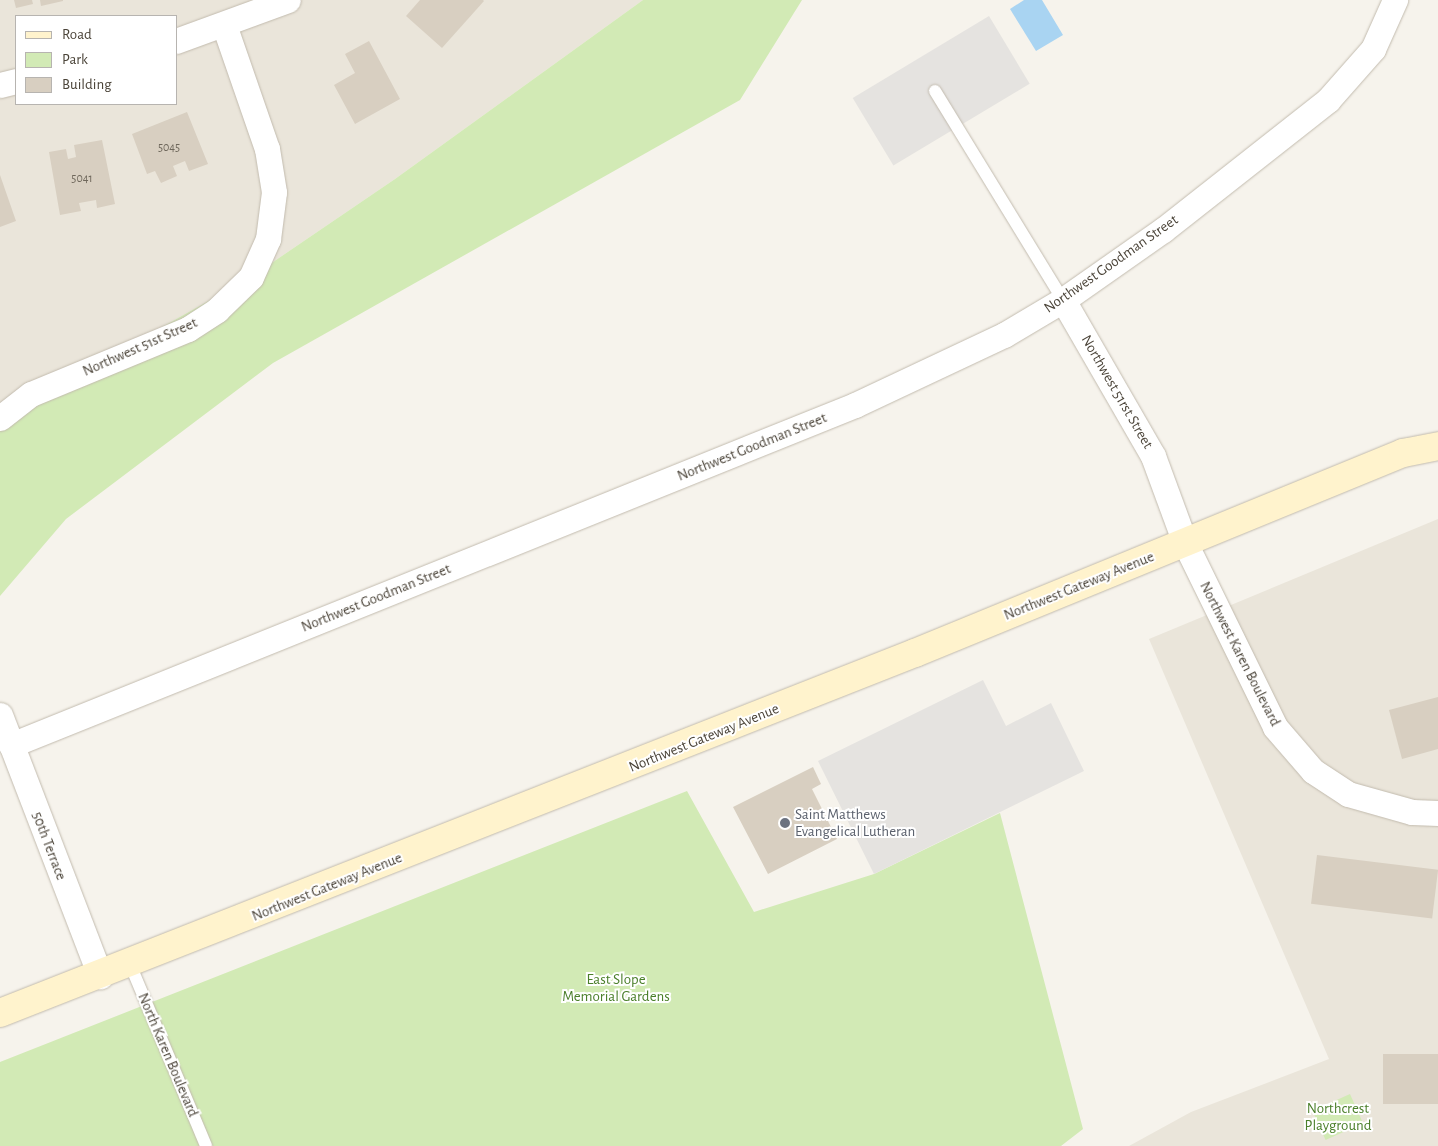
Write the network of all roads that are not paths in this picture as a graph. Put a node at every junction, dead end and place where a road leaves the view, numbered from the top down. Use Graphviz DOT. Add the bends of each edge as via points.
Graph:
graph roads {
  1 [pos="288,0"];
  2 [pos="1395,0"];
  3 [pos="224,25"];
  4 [pos="178,39"];
  5 [pos="15,82"];
  6 [pos="0,84"];
  7 [pos="936,91"];
  8 [pos="1063,300"];
  9 [pos="0,418"];
  10 [pos="1438,428"];
  11 [pos="1438,446"];
  12 [pos="1403,453"];
  13 [pos="1185,543"];
  14 [pos="0,715"];
  15 [pos="11,745"];
  16 [pos="1438,813"];
  17 [pos="130,964"];
  18 [pos="100,976"];
  19 [pos="0,1012"];
  20 [pos="206,1146"];
  1 -- 3 [label="street"];
  2 -- 8 [label="street, Northwest Goodman Street" via="1373,50 1328,100 1163,230"];
  3 -- 4 [label="street"];
  3 -- 9 [label="street, Northwest 51st Street" via="268,149 274,192 268,239 251,276 218,310 188,328 32,394"];
  5 -- 6 [label="street"];
  7 -- 8 [label="lane"];
  8 -- 13 [label="street, Northwest 51rst Street" via="1153,456"];
  8 -- 15 [label="street, Northwest Goodman Street" via="950,362 855,405"];
  10 -- 12 [label="main road, Northwest Gateway Avenue"];
  11 -- 12 [label="main road, Northwest Gateway Avenue"];
  12 -- 13 [label="main road, Northwest Gateway Avenue"];
  13 -- 16 [label="street, Northwest Karen Boulevard" via="1274,727 1313,771 1348,794 1412,812"];
  13 -- 17 [label="main road, Northwest Gateway Avenue"];
  14 -- 15 [label="street, 50th Terrace"];
  15 -- 18 [label="street, 50th Terrace"];
  17 -- 18 [label="main road, Northwest Gateway Avenue"];
  17 -- 20 [label="lane, North Karen Boulevard"];
  18 -- 19 [label="main road, Northwest Gateway Avenue"];
}
